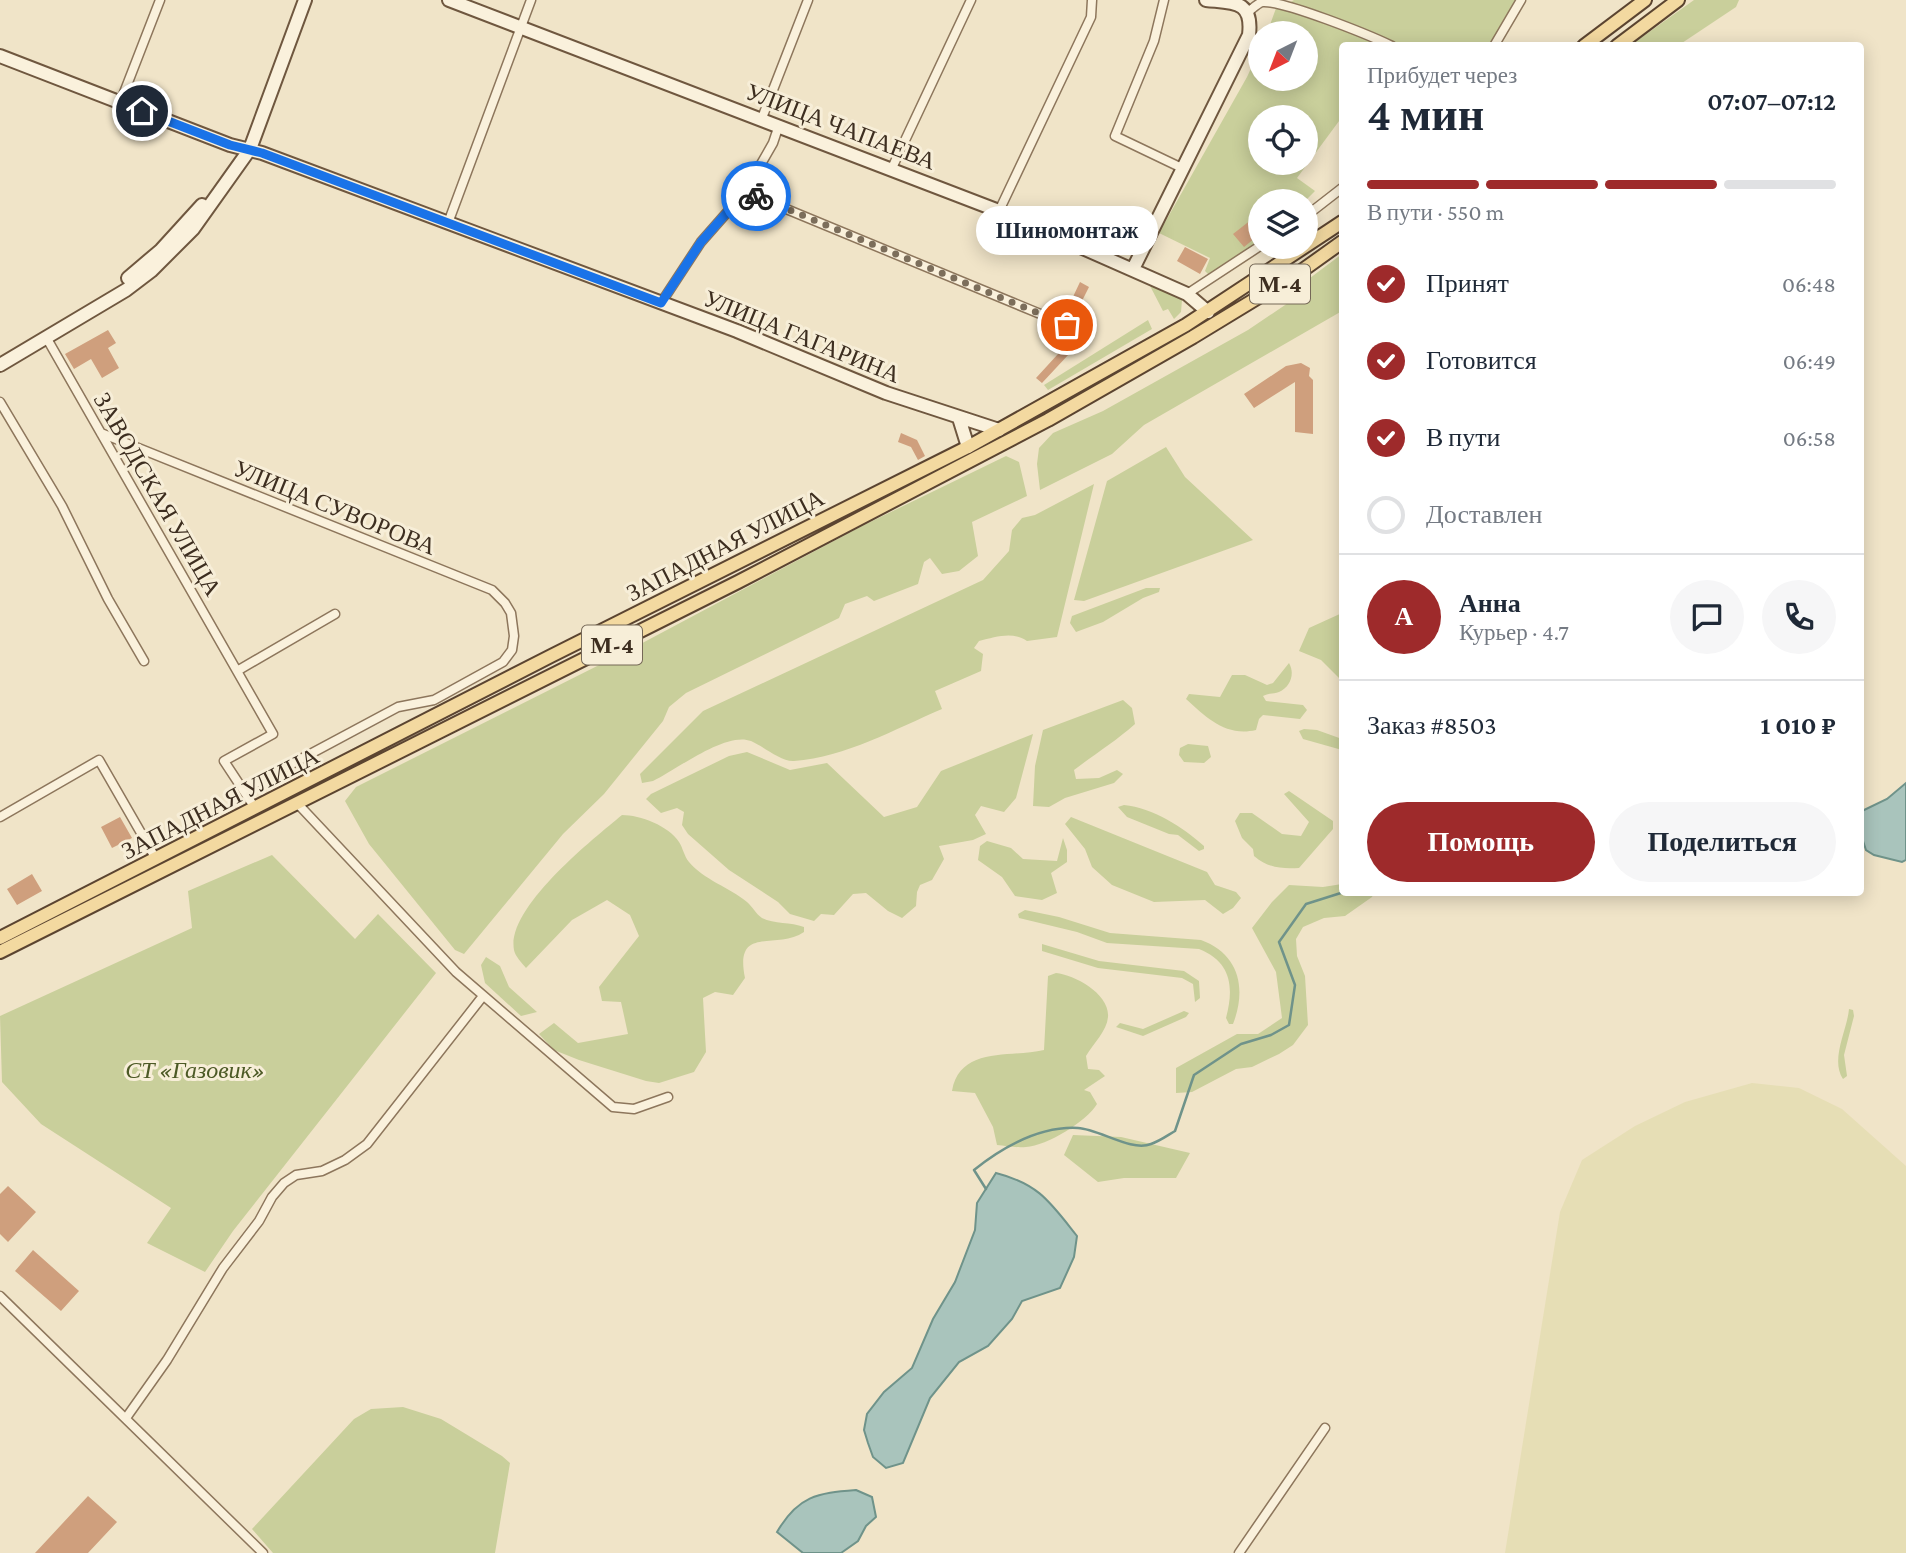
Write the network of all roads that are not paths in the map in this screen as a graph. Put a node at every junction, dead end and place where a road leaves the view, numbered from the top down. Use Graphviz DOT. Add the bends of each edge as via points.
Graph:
graph roads {
  1 [pos="160,0"];
  2 [pos="298,0"];
  3 [pos="305,0"];
  4 [pos="449,0"];
  5 [pos="531,0"];
  6 [pos="808,0"];
  7 [pos="971,0"];
  8 [pos="1092,0"];
  9 [pos="1164,0"];
  10 [pos="1206,0"];
  11 [pos="1521,0"];
  12 [pos="1645,0"];
  13 [pos="1678,0"];
  14 [pos="1234,1"];
  15 [pos="1263,1"];
  16 [pos="1248,12"];
  17 [pos="520,28"];
  18 [pos="1382,42"];
  19 [pos="1496,42"];
  20 [pos="1589,42"];
  21 [pos="1621,42"];
  22 [pos="0,57"];
  23 [pos="120,103"];
  24 [pos="762,118"];
  25 [pos="779,125"];
  26 [pos="246,148"];
  27 [pos="891,168"];
  28 [pos="1184,169"];
  29 [pos="1339,190"];
  30 [pos="745,192"];
  31 [pos="1318,207"];
  32 [pos="999,211"];
  33 [pos="448,223"];
  34 [pos="1339,224"];
  35 [pos="1339,244"];
  36 [pos="1248,254"];
  37 [pos="1133,270"];
  38 [pos="1188,294"];
  39 [pos="661,303"];
  40 [pos="1208,312"];
  41 [pos="1067,325"];
  42 [pos="46,337"];
  43 [pos="0,356"];
  44 [pos="0,365"];
  45 [pos="0,402"];
  46 [pos="959,418"];
  47 [pos="999,430"];
  48 [pos="101,433"];
  49 [pos="968,447"];
  50 [pos="335,614"];
  51 [pos="512,650"];
  52 [pos="144,661"];
  53 [pos="237,671"];
  54 [pos="243,790"];
  55 [pos="298,803"];
  56 [pos="255,808"];
  57 [pos="0,817"];
  58 [pos="156,859"];
  59 [pos="0,938"];
  60 [pos="0,952"];
  61 [pos="483,996"];
  62 [pos="668,1097"];
  63 [pos="0,1296"];
  64 [pos="125,1418"];
  65 [pos="1325,1428"];
  66 [pos="263,1553"];
  67 [pos="1239,1553"];
  1 -- 23 [label="street"];
  2 -- 26 [label="main road"];
  3 -- 26 [label="main road"];
  4 -- 17 [label="main road, УЛИЦА ЧАПАЕВА"];
  5 -- 17 [label="street"];
  6 -- 24 [label="street"];
  7 -- 27 [label="street"];
  8 -- 32 [label="street" via="1091,17"];
  9 -- 28 [label="street" via="1154,41 1115,135"];
  10 -- 14 [label="main road"];
  11 -- 19 [label="street"];
  12 -- 20 [label="main road"];
  13 -- 21 [label="main road"];
  14 -- 16 [label="main road"];
  15 -- 16 [label="street"];
  15 -- 18 [label="street" via="1301,8"];
  16 -- 28 [label="main road" via="1250,35"];
  17 -- 24 [label="main road, УЛИЦА ЧАПАЕВА"];
  17 -- 33 [label="street"];
  22 -- 23 [label="main road, УЛИЦА ГАГАРИНА"];
  23 -- 26 [label="main road, УЛИЦА ГАГАРИНА"];
  24 -- 25 [label="main road, УЛИЦА ЧАПАЕВА"];
  25 -- 27 [label="main road, УЛИЦА ЧАПАЕВА"];
  25 -- 30 [label="street"];
  26 -- 33 [label="main road, УЛИЦА ГАГАРИНА"];
  26 -- 42 [label="main road" via="201,219 151,271"];
  26 -- 43 [label="main road" via="195,213 142,266"];
  27 -- 32 [label="main road, УЛИЦА ЧАПАЕВА"];
  28 -- 37 [label="main road"];
  29 -- 31 [label="street"];
  30 -- 39 [label="street" via="701,242"];
  30 -- 41 [label="street"];
  32 -- 37 [label="main road, УЛИЦА ЧАПАЕВА"];
  33 -- 39 [label="main road, УЛИЦА ГАГАРИНА"];
  34 -- 40 [label="main road, ЗАПАДНАЯ УЛИЦА / М-4"];
  35 -- 55 [label="main road, ЗАПАДНАЯ УЛИЦА / М-4" via="1188,341 1048,420"];
  36 -- 38 [label="street"];
  37 -- 38 [label="main road, УЛИЦА ЧАПАЕВА"];
  38 -- 40 [label="main road, УЛИЦА ЧАПАЕВА"];
  39 -- 46 [label="main road, УЛИЦА ГАГАРИНА"];
  40 -- 47 [label="main road, ЗАПАДНАЯ УЛИЦА / М-4"];
  42 -- 44 [label="main road"];
  42 -- 48 [label="street, ЗАВОДСКАЯ УЛИЦА"];
  45 -- 52 [label="street" via="62,506"];
  46 -- 47 [label="main road, УЛИЦА ГАГАРИНА"];
  46 -- 49 [label="main road"];
  47 -- 49 [label="main road, ЗАПАДНАЯ УЛИЦА / М-4"];
  48 -- 51 [label="street, УЛИЦА СУВОРОВА" via="492,590 511,613"];
  48 -- 53 [label="street, ЗАВОДСКАЯ УЛИЦА"];
  49 -- 56 [label="main road, ЗАПАДНАЯ УЛИЦА / М-4"];
  50 -- 53 [label="street"];
  51 -- 54 [label="street, ЗАПАДНАЯ УЛИЦА" via="487,673 434,700 398,707"];
  53 -- 54 [label="street, ЗАВОДСКАЯ УЛИЦА" via="273,734 224,761"];
  54 -- 56 [label="street, ЗАВОДСКАЯ УЛИЦА"];
  55 -- 60 [label="main road, ЗАПАДНАЯ УЛИЦА / М-4"];
  55 -- 61 [label="street"];
  56 -- 58 [label="main road, ЗАПАДНАЯ УЛИЦА / М-4"];
  57 -- 58 [label="street" via="99,760"];
  58 -- 59 [label="main road, ЗАПАДНАЯ УЛИЦА / М-4"];
  61 -- 62 [label="street" via="613,1107 634,1109"];
  61 -- 64 [label="street" via="367,1144 322,1171 296,1175 272,1197"];
  63 -- 64 [label="street"];
  64 -- 66 [label="street"];
  65 -- 67 [label="street"];
}
